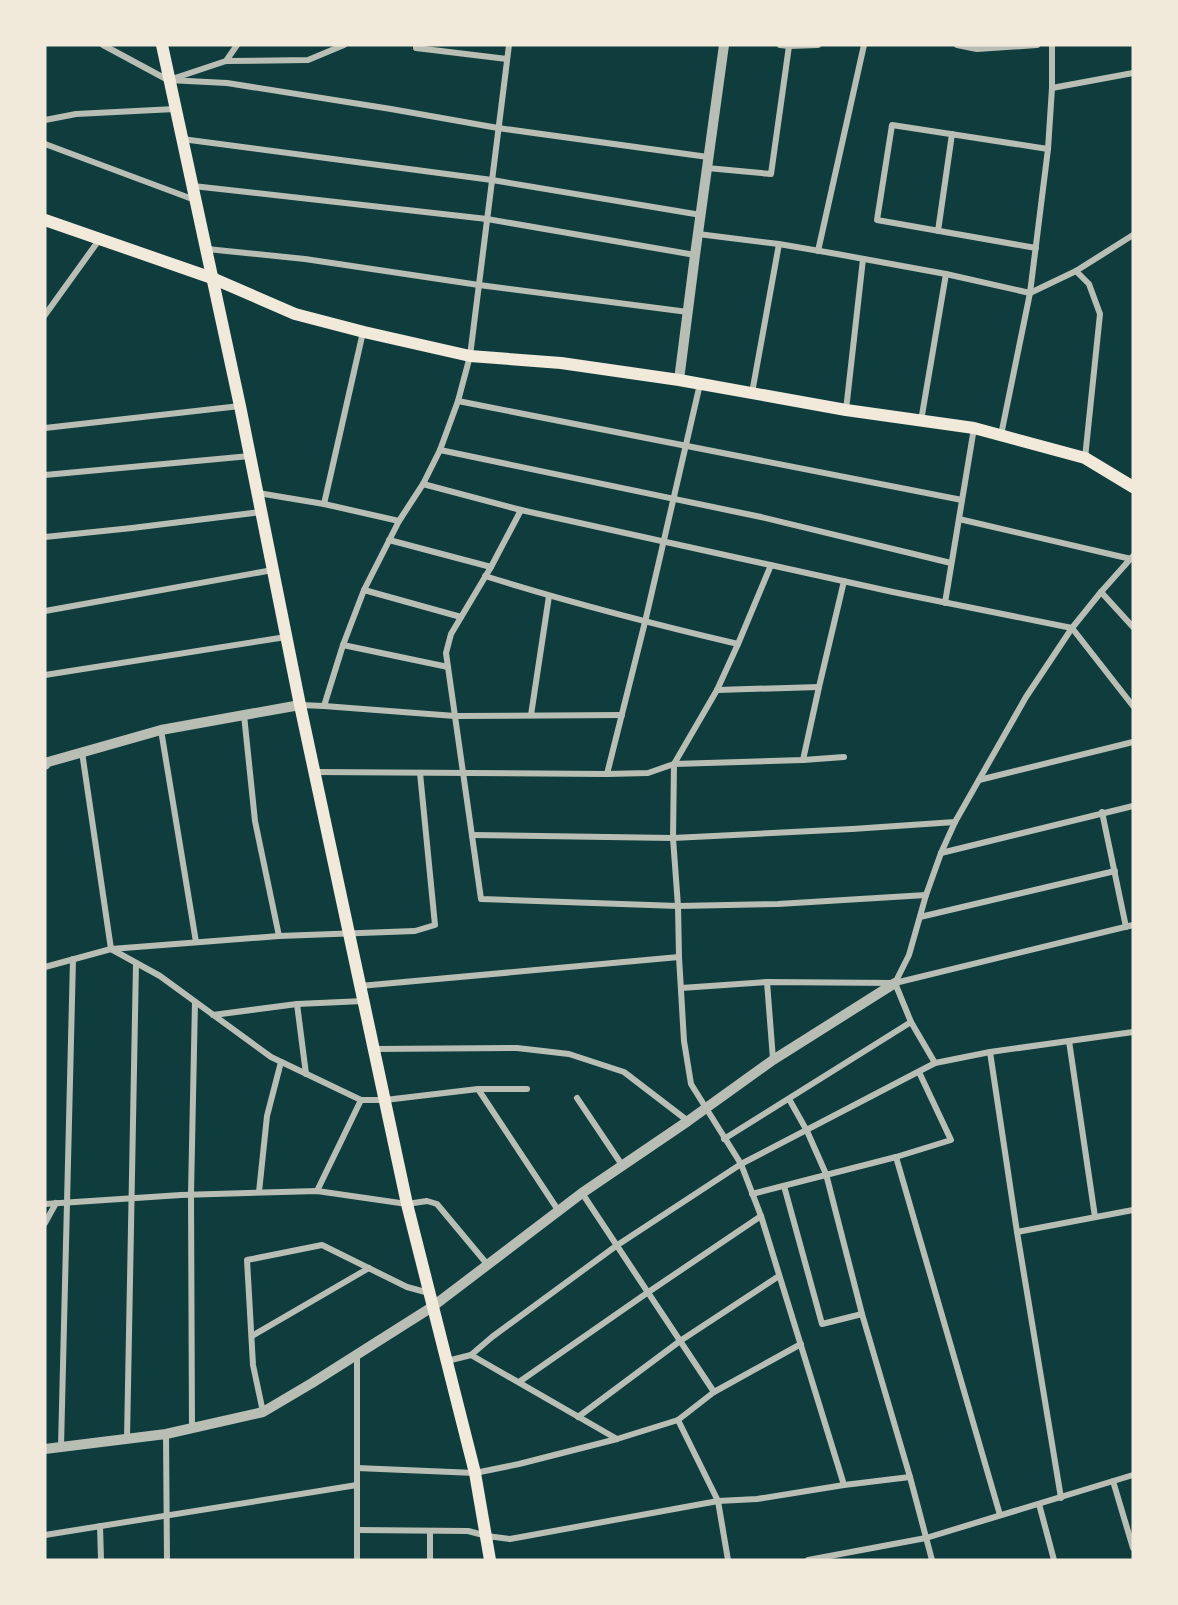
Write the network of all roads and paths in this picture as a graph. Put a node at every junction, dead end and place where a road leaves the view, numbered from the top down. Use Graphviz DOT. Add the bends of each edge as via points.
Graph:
graph roads {
  1 [pos="103,45"];
  2 [pos="162,45"];
  3 [pos="237,45"];
  4 [pos="344,45"];
  5 [pos="416,45"];
  6 [pos="509,45"];
  7 [pos="724,45"];
  8 [pos="780,45"];
  9 [pos="812,45"];
  10 [pos="818,45"];
  11 [pos="864,45"];
  12 [pos="957,45"];
  13 [pos="1037,45"];
  14 [pos="1052,45"];
  15 [pos="789,46"];
  16 [pos="507,59"];
  17 [pos="226,61"];
  18 [pos="1133,75"];
  19 [pos="168,80"];
  20 [pos="1052,88"];
  21 [pos="175,109"];
  22 [pos="45,120"];
  23 [pos="498,128"];
  24 [pos="952,134"];
  25 [pos="182,139"];
  26 [pos="45,144"];
  27 [pos="1048,149"];
  28 [pos="708,162"];
  29 [pos="492,180"];
  30 [pos="192,186"];
  31 [pos="195,200"];
  32 [pos="700,215"];
  33 [pos="487,219"];
  34 [pos="45,220"];
  35 [pos="938,231"];
  36 [pos="698,234"];
  37 [pos="1133,235"];
  38 [pos="99,240"];
  39 [pos="778,244"];
  40 [pos="205,248"];
  41 [pos="1036,248"];
  42 [pos="818,251"];
  43 [pos="695,255"];
  44 [pos="863,259"];
  45 [pos="1076,271"];
  46 [pos="946,274"];
  47 [pos="212,278"];
  48 [pos="478,285"];
  49 [pos="1030,293"];
  50 [pos="688,312"];
  51 [pos="45,315"];
  52 [pos="364,332"];
  53 [pos="470,356"];
  54 [pos="679,380"];
  55 [pos="700,383"];
  56 [pos="752,393"];
  57 [pos="458,401"];
  58 [pos="240,406"];
  59 [pos="846,410"];
  60 [pos="921,421"];
  61 [pos="45,428"];
  62 [pos="974,428"];
  63 [pos="1000,435"];
  64 [pos="686,446"];
  65 [pos="440,450"];
  66 [pos="250,456"];
  67 [pos="1085,458"];
  68 [pos="45,475"];
  69 [pos="423,484"];
  70 [pos="1133,487"];
  71 [pos="257,493"];
  72 [pos="674,499"];
  73 [pos="962,500"];
  74 [pos="324,504"];
  75 [pos="521,510"];
  76 [pos="261,512"];
  77 [pos="959,519"];
  78 [pos="399,521"];
  79 [pos="45,537"];
  80 [pos="389,540"];
  81 [pos="664,541"];
  82 [pos="1132,557"];
  83 [pos="951,563"];
  84 [pos="771,565"];
  85 [pos="491,567"];
  86 [pos="273,570"];
  87 [pos="485,576"];
  88 [pos="844,581"];
  89 [pos="364,590"];
  90 [pos="1101,592"];
  91 [pos="549,596"];
  92 [pos="945,603"];
  93 [pos="45,611"];
  94 [pos="461,616"];
  95 [pos="645,622"];
  96 [pos="1133,627"];
  97 [pos="1072,628"];
  98 [pos="287,637"];
  99 [pos="738,644"];
  100 [pos="343,645"];
  101 [pos="448,667"];
  102 [pos="45,675"];
  103 [pos="819,687"];
  104 [pos="717,690"];
  105 [pos="300,705"];
  106 [pos="324,706"];
  107 [pos="1133,706"];
  108 [pos="244,715"];
  109 [pos="622,715"];
  110 [pos="455,716"];
  111 [pos="531,716"];
  112 [pos="161,730"];
  113 [pos="1133,742"];
  114 [pos="82,752"];
  115 [pos="844,757"];
  116 [pos="803,760"];
  117 [pos="46,761"];
  118 [pos="674,764"];
  119 [pos="315,772"];
  120 [pos="420,773"];
  121 [pos="462,773"];
  122 [pos="607,774"];
  123 [pos="979,781"];
  124 [pos="1133,806"];
  125 [pos="1102,812"];
  126 [pos="955,822"];
  127 [pos="472,835"];
  128 [pos="673,838"];
  129 [pos="940,853"];
  130 [pos="1115,871"];
  131 [pos="926,895"];
  132 [pos="678,906"];
  133 [pos="920,917"];
  134 [pos="1129,926"];
  135 [pos="350,933"];
  136 [pos="279,936"];
  137 [pos="195,942"];
  138 [pos="111,949"];
  139 [pos="679,957"];
  140 [pos="74,959"];
  141 [pos="136,963"];
  142 [pos="45,967"];
  143 [pos="768,982"];
  144 [pos="896,983"];
  145 [pos="360,986"];
  146 [pos="681,988"];
  147 [pos="364,1001"];
  148 [pos="195,1002"];
  149 [pos="297,1004"];
  150 [pos="213,1015"];
  151 [pos="911,1022"];
  152 [pos="1133,1032"];
  153 [pos="1069,1041"];
  154 [pos="374,1049"];
  155 [pos="990,1052"];
  156 [pos="773,1060"];
  157 [pos="281,1062"];
  158 [pos="935,1063"];
  159 [pos="919,1072"];
  160 [pos="306,1074"];
  161 [pos="478,1089"];
  162 [pos="527,1089"];
  163 [pos="577,1098"];
  164 [pos="789,1099"];
  165 [pos="361,1100"];
  166 [pos="385,1100"];
  167 [pos="705,1109"];
  168 [pos="688,1121"];
  169 [pos="807,1131"];
  170 [pos="724,1139"];
  171 [pos="896,1157"];
  172 [pos="741,1164"];
  173 [pos="622,1165"];
  174 [pos="826,1174"];
  175 [pos="784,1186"];
  176 [pos="317,1191"];
  177 [pos="259,1192"];
  178 [pos="582,1193"];
  179 [pos="191,1194"];
  180 [pos="752,1194"];
  181 [pos="130,1198"];
  182 [pos="56,1203"];
  183 [pos="67,1203"];
  184 [pos="45,1204"];
  185 [pos="407,1204"];
  186 [pos="558,1210"];
  187 [pos="1133,1210"];
  188 [pos="761,1216"];
  189 [pos="1095,1217"];
  190 [pos="45,1223"];
  191 [pos="1017,1232"];
  192 [pos="616,1246"];
  193 [pos="487,1264"];
  194 [pos="369,1268"];
  195 [pos="778,1276"];
  196 [pos="429,1293"];
  197 [pos="647,1293"];
  198 [pos="432,1307"];
  199 [pos="862,1314"];
  200 [pos="252,1336"];
  201 [pos="680,1341"];
  202 [pos="801,1344"];
  203 [pos="357,1354"];
  204 [pos="471,1355"];
  205 [pos="446,1361"];
  206 [pos="519,1382"];
  207 [pos="714,1392"];
  208 [pos="263,1412"];
  209 [pos="578,1417"];
  210 [pos="678,1420"];
  211 [pos="192,1429"];
  212 [pos="165,1434"];
  213 [pos="617,1439"];
  214 [pos="127,1440"];
  215 [pos="61,1447"];
  216 [pos="45,1449"];
  217 [pos="357,1468"];
  218 [pos="475,1473"];
  219 [pos="1133,1475"];
  220 [pos="910,1477"];
  221 [pos="1113,1481"];
  222 [pos="357,1485"];
  223 [pos="844,1485"];
  224 [pos="1061,1498"];
  225 [pos="718,1501"];
  226 [pos="1039,1504"];
  227 [pos="166,1514"];
  228 [pos="1000,1515"];
  229 [pos="100,1526"];
  230 [pos="357,1530"];
  231 [pos="430,1532"];
  232 [pos="45,1535"];
  233 [pos="487,1536"];
  234 [pos="927,1538"];
  235 [pos="1133,1548"];
  236 [pos="101,1560"];
  237 [pos="167,1560"];
  238 [pos="357,1560"];
  239 [pos="430,1560"];
  240 [pos="490,1560"];
  241 [pos="728,1560"];
  242 [pos="808,1560"];
  243 [pos="932,1560"];
  244 [pos="1054,1560"];
  1 -- 19 [label="street"];
  2 -- 19 [label="main road"];
  3 -- 17 [label="street"];
  4 -- 17 [label="street" via="308,60"];
  5 -- 16 [label="street"];
  6 -- 16 [label="street"];
  7 -- 28 [label="street"];
  8 -- 15 [label="street"];
  9 -- 10 [label="street"];
  9 -- 15 [label="street"];
  11 -- 42 [label="street"];
  12 -- 13 [label="street" via="977,49"];
  14 -- 20 [label="street"];
  15 -- 28 [label="street" via="771,174"];
  16 -- 23 [label="street"];
  17 -- 19 [label="street"];
  18 -- 20 [label="street"];
  19 -- 21 [label="main road"];
  19 -- 23 [label="street" via="227,84"];
  20 -- 27 [label="street"];
  21 -- 22 [label="street" via="76,114"];
  21 -- 25 [label="main road"];
  23 -- 28 [label="street"];
  23 -- 29 [label="street"];
  24 -- 27 [label="street"];
  24 -- 35 [label="street"];
  24 -- 35 [label="street" via="892,125 877,220"];
  25 -- 29 [label="street"];
  25 -- 30 [label="main road"];
  26 -- 31 [label="street"];
  27 -- 41 [label="street"];
  28 -- 32 [label="street"];
  29 -- 32 [label="street"];
  29 -- 33 [label="street"];
  30 -- 31 [label="main road"];
  30 -- 33 [label="street"];
  31 -- 40 [label="main road"];
  32 -- 36 [label="street"];
  33 -- 43 [label="street"];
  33 -- 48 [label="street"];
  34 -- 38 [label="main road"];
  35 -- 41 [label="street"];
  36 -- 39 [label="street"];
  36 -- 43 [label="street"];
  37 -- 45 [label="street"];
  38 -- 47 [label="main road"];
  38 -- 51 [label="street"];
  39 -- 42 [label="street"];
  39 -- 56 [label="street"];
  40 -- 47 [label="main road"];
  40 -- 48 [label="street"];
  41 -- 49 [label="street"];
  42 -- 44 [label="street"];
  43 -- 50 [label="street"];
  44 -- 46 [label="street"];
  44 -- 59 [label="street"];
  45 -- 49 [label="street"];
  45 -- 67 [label="street" via="1089,284 1100,314"];
  46 -- 49 [label="street"];
  46 -- 60 [label="street"];
  47 -- 52 [label="main road" via="295,314"];
  47 -- 58 [label="main road"];
  48 -- 50 [label="street"];
  48 -- 53 [label="street"];
  49 -- 63 [label="street"];
  50 -- 54 [label="street"];
  52 -- 53 [label="main road"];
  52 -- 74 [label="street"];
  53 -- 54 [label="main road" via="561,363"];
  53 -- 57 [label="street"];
  54 -- 55 [label="main road"];
  55 -- 56 [label="main road"];
  55 -- 64 [label="street"];
  56 -- 59 [label="main road"];
  57 -- 64 [label="street"];
  57 -- 65 [label="street"];
  58 -- 61 [label="street"];
  58 -- 66 [label="main road"];
  59 -- 60 [label="main road"];
  60 -- 62 [label="main road"];
  62 -- 63 [label="main road"];
  62 -- 73 [label="street"];
  63 -- 67 [label="main road"];
  64 -- 72 [label="street"];
  64 -- 73 [label="street"];
  65 -- 69 [label="street"];
  65 -- 72 [label="street"];
  66 -- 68 [label="street"];
  66 -- 71 [label="main road"];
  67 -- 70 [label="main road"];
  69 -- 75 [label="street"];
  69 -- 78 [label="street"];
  71 -- 74 [label="street"];
  71 -- 76 [label="main road"];
  72 -- 81 [label="street"];
  72 -- 83 [label="street"];
  73 -- 77 [label="street"];
  74 -- 78 [label="street"];
  75 -- 81 [label="street"];
  75 -- 85 [label="street"];
  76 -- 79 [label="street"];
  76 -- 86 [label="main road"];
  77 -- 82 [label="street"];
  77 -- 83 [label="street"];
  78 -- 80 [label="street"];
  80 -- 85 [label="street"];
  80 -- 89 [label="street"];
  81 -- 84 [label="street"];
  81 -- 95 [label="street"];
  82 -- 90 [label="street"];
  83 -- 92 [label="street"];
  84 -- 88 [label="street"];
  84 -- 99 [label="street"];
  85 -- 87 [label="street"];
  86 -- 93 [label="street"];
  86 -- 98 [label="main road"];
  87 -- 91 [label="street"];
  87 -- 94 [label="street"];
  88 -- 92 [label="street"];
  88 -- 103 [label="street"];
  89 -- 94 [label="street"];
  89 -- 100 [label="street"];
  90 -- 96 [label="street"];
  90 -- 97 [label="street"];
  91 -- 95 [label="street"];
  91 -- 111 [label="street"];
  92 -- 97 [label="street"];
  94 -- 101 [label="street" via="446,653"];
  95 -- 99 [label="street"];
  95 -- 109 [label="street"];
  97 -- 107 [label="street"];
  97 -- 123 [label="street" via="1026,697"];
  98 -- 102 [label="street"];
  98 -- 105 [label="main road"];
  99 -- 104 [label="street"];
  100 -- 101 [label="street"];
  100 -- 106 [label="street"];
  101 -- 110 [label="street"];
  103 -- 104 [label="street"];
  103 -- 116 [label="street"];
  104 -- 118 [label="street"];
  105 -- 106 [label="street"];
  105 -- 108 [label="street"];
  105 -- 119 [label="main road"];
  106 -- 110 [label="street"];
  108 -- 112 [label="street"];
  108 -- 136 [label="street" via="255,821"];
  109 -- 111 [label="street"];
  109 -- 122 [label="street"];
  110 -- 111 [label="street"];
  110 -- 121 [label="street"];
  112 -- 114 [label="street"];
  112 -- 137 [label="street"];
  113 -- 123 [label="street"];
  114 -- 117 [label="street"];
  114 -- 138 [label="street"];
  115 -- 116 [label="street"];
  116 -- 118 [label="street"];
  118 -- 122 [label="street" via="648,773"];
  118 -- 128 [label="street"];
  119 -- 120 [label="street"];
  119 -- 135 [label="main road"];
  120 -- 121 [label="street"];
  120 -- 135 [label="street" via="435,925 415,931"];
  121 -- 122 [label="street"];
  121 -- 127 [label="street"];
  123 -- 126 [label="street"];
  124 -- 125 [label="street"];
  125 -- 129 [label="street"];
  125 -- 130 [label="street"];
  126 -- 128 [label="street"];
  126 -- 129 [label="street"];
  127 -- 128 [label="street"];
  127 -- 132 [label="street" via="481,898"];
  128 -- 132 [label="street"];
  129 -- 131 [label="street"];
  130 -- 133 [label="street"];
  130 -- 134 [label="street"];
  131 -- 132 [label="street"];
  131 -- 133 [label="street"];
  132 -- 139 [label="street"];
  133 -- 144 [label="street"];
  134 -- 144 [label="street"];
  135 -- 136 [label="street"];
  135 -- 145 [label="main road"];
  136 -- 137 [label="street"];
  137 -- 138 [label="street"];
  138 -- 140 [label="street"];
  138 -- 141 [label="street"];
  139 -- 145 [label="street"];
  139 -- 146 [label="street"];
  140 -- 142 [label="street"];
  140 -- 183 [label="street"];
  141 -- 148 [label="street"];
  141 -- 181 [label="street"];
  143 -- 144 [label="street"];
  143 -- 146 [label="street"];
  143 -- 156 [label="street"];
  144 -- 151 [label="street"];
  144 -- 156 [label="street"];
  145 -- 147 [label="main road"];
  146 -- 167 [label="street" via="691,1084"];
  147 -- 149 [label="street"];
  147 -- 154 [label="main road"];
  148 -- 150 [label="street"];
  148 -- 179 [label="street"];
  149 -- 150 [label="street"];
  149 -- 160 [label="street"];
  150 -- 157 [label="street"];
  151 -- 158 [label="street"];
  151 -- 164 [label="street"];
  152 -- 153 [label="street"];
  153 -- 155 [label="street"];
  153 -- 189 [label="street"];
  154 -- 166 [label="main road"];
  154 -- 168 [label="street" via="517,1048 569,1054 624,1072"];
  155 -- 158 [label="street"];
  155 -- 191 [label="street"];
  156 -- 167 [label="street"];
  157 -- 160 [label="street"];
  157 -- 177 [label="street" via="267,1116"];
  158 -- 159 [label="street"];
  159 -- 169 [label="street"];
  159 -- 171 [label="street" via="951,1140"];
  160 -- 165 [label="street"];
  161 -- 162 [label="street"];
  161 -- 166 [label="street"];
  161 -- 186 [label="street"];
  163 -- 173 [label="street"];
  164 -- 169 [label="street"];
  164 -- 170 [label="street"];
  165 -- 166 [label="street"];
  165 -- 176 [label="street"];
  166 -- 185 [label="main road"];
  167 -- 168 [label="street"];
  167 -- 170 [label="street"];
  168 -- 173 [label="street"];
  169 -- 172 [label="street"];
  169 -- 174 [label="street"];
  170 -- 172 [label="street"];
  171 -- 174 [label="street"];
  171 -- 228 [label="street"];
  172 -- 180 [label="street"];
  172 -- 192 [label="street"];
  173 -- 178 [label="street"];
  174 -- 175 [label="street"];
  174 -- 199 [label="street"];
  175 -- 180 [label="street"];
  175 -- 199 [label="street" via="822,1324"];
  176 -- 177 [label="street"];
  176 -- 185 [label="street"];
  177 -- 179 [label="street"];
  178 -- 186 [label="street"];
  178 -- 192 [label="street"];
  179 -- 181 [label="street"];
  179 -- 211 [label="street"];
  180 -- 188 [label="street"];
  181 -- 183 [label="street"];
  181 -- 214 [label="street"];
  182 -- 183 [label="street"];
  182 -- 184 [label="street"];
  182 -- 190 [label="street"];
  183 -- 215 [label="street"];
  185 -- 193 [label="street" via="437,1204"];
  185 -- 196 [label="main road"];
  186 -- 193 [label="street"];
  187 -- 189 [label="street"];
  188 -- 195 [label="street"];
  188 -- 197 [label="street"];
  189 -- 191 [label="street"];
  191 -- 224 [label="street"];
  192 -- 197 [label="street"];
  192 -- 204 [label="street"];
  193 -- 198 [label="street"];
  194 -- 196 [label="street"];
  194 -- 200 [label="street"];
  194 -- 200 [label="street" via="322,1245 247,1260"];
  195 -- 201 [label="street"];
  195 -- 202 [label="street"];
  196 -- 198 [label="main road"];
  197 -- 201 [label="street"];
  197 -- 206 [label="street"];
  198 -- 203 [label="street"];
  198 -- 205 [label="main road"];
  199 -- 220 [label="street"];
  200 -- 208 [label="street"];
  201 -- 207 [label="street"];
  201 -- 209 [label="street"];
  202 -- 207 [label="street"];
  202 -- 223 [label="street"];
  203 -- 208 [label="street"];
  203 -- 217 [label="street"];
  204 -- 205 [label="street"];
  204 -- 206 [label="street"];
  205 -- 218 [label="main road"];
  206 -- 209 [label="street"];
  207 -- 210 [label="street"];
  208 -- 211 [label="street"];
  209 -- 213 [label="street"];
  210 -- 213 [label="street"];
  210 -- 225 [label="street"];
  211 -- 212 [label="street"];
  212 -- 214 [label="street"];
  212 -- 227 [label="street"];
  213 -- 218 [label="street"];
  214 -- 215 [label="street"];
  215 -- 216 [label="street"];
  217 -- 218 [label="street"];
  217 -- 222 [label="street"];
  218 -- 233 [label="main road"];
  219 -- 221 [label="street"];
  220 -- 223 [label="street"];
  220 -- 234 [label="street"];
  221 -- 224 [label="street"];
  221 -- 235 [label="street"];
  222 -- 227 [label="street"];
  222 -- 230 [label="street"];
  223 -- 225 [label="street"];
  224 -- 226 [label="street"];
  225 -- 233 [label="street" via="510,1539"];
  225 -- 241 [label="street"];
  226 -- 228 [label="street"];
  226 -- 244 [label="street"];
  227 -- 229 [label="street"];
  227 -- 237 [label="street"];
  228 -- 234 [label="street"];
  229 -- 232 [label="street"];
  229 -- 236 [label="street"];
  230 -- 231 [label="street"];
  230 -- 238 [label="street"];
  231 -- 233 [label="street" via="468,1531"];
  231 -- 239 [label="street"];
  233 -- 240 [label="main road"];
  234 -- 242 [label="street"];
  234 -- 243 [label="street"];
}
